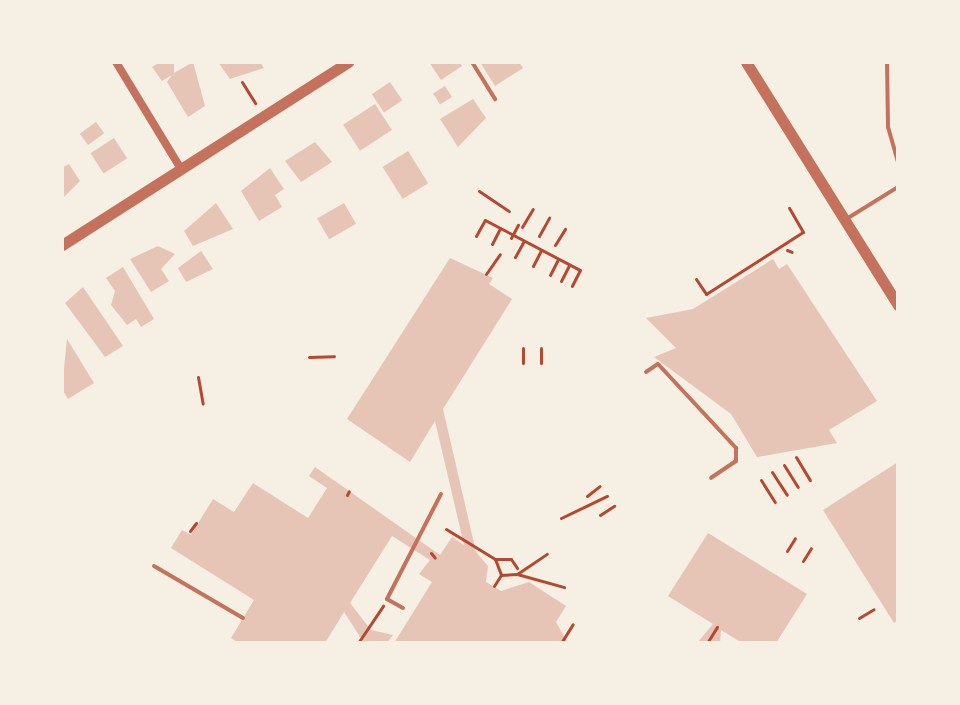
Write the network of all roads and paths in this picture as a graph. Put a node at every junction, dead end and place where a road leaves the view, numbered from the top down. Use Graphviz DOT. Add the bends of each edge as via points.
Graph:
graph roads {
  1 [pos="116,62"];
  2 [pos="348,62"];
  3 [pos="472,62"];
  4 [pos="746,62"];
  5 [pos="887,62"];
  6 [pos="242,82"];
  7 [pos="495,99"];
  8 [pos="255,103"];
  9 [pos="898,162"];
  10 [pos="181,169"];
  11 [pos="898,187"];
  12 [pos="479,191"];
  13 [pos="789,208"];
  14 [pos="533,209"];
  15 [pos="509,211"];
  16 [pos="549,218"];
  17 [pos="846,220"];
  18 [pos="500,228"];
  19 [pos="565,229"];
  20 [pos="476,236"];
  21 [pos="511,236"];
  22 [pos="539,236"];
  23 [pos="524,241"];
  24 [pos="492,244"];
  25 [pos="62,245"];
  26 [pos="555,245"];
  27 [pos="541,250"];
  28 [pos="787,250"];
  29 [pos="792,252"];
  30 [pos="500,254"];
  31 [pos="515,257"];
  32 [pos="558,259"];
  33 [pos="569,265"];
  34 [pos="533,266"];
  35 [pos="486,274"];
  36 [pos="550,275"];
  37 [pos="696,279"];
  38 [pos="561,281"];
  39 [pos="572,286"];
  40 [pos="898,305"];
  41 [pos="523,348"];
  42 [pos="541,348"];
  43 [pos="334,356"];
  44 [pos="309,357"];
  45 [pos="523,363"];
  46 [pos="541,363"];
  47 [pos="646,372"];
  48 [pos="198,377"];
  49 [pos="203,404"];
  50 [pos="796,457"];
  51 [pos="784,465"];
  52 [pos="772,472"];
  53 [pos="711,478"];
  54 [pos="761,480"];
  55 [pos="810,480"];
  56 [pos="600,486"];
  57 [pos="798,487"];
  58 [pos="441,494"];
  59 [pos="787,495"];
  60 [pos="587,496"];
  61 [pos="607,496"];
  62 [pos="775,502"];
  63 [pos="614,506"];
  64 [pos="600,515"];
  65 [pos="561,518"];
  66 [pos="196,523"];
  67 [pos="446,529"];
  68 [pos="190,531"];
  69 [pos="795,538"];
  70 [pos="811,548"];
  71 [pos="787,551"];
  72 [pos="431,553"];
  73 [pos="547,554"];
  74 [pos="435,558"];
  75 [pos="495,559"];
  76 [pos="803,561"];
  77 [pos="154,566"];
  78 [pos="517,568"];
  79 [pos="517,574"];
  80 [pos="501,575"];
  81 [pos="494,586"];
  82 [pos="564,587"];
  83 [pos="403,608"];
  84 [pos="874,609"];
  85 [pos="243,618"];
  86 [pos="859,618"];
  87 [pos="376,619"];
  88 [pos="573,624"];
  89 [pos="717,627"];
  90 [pos="358,643"];
  91 [pos="561,643"];
  92 [pos="707,643"];
  1 -- 10 [label="street"];
  2 -- 10 [label="street"];
  3 -- 7 [label="lane"];
  4 -- 17 [label="street"];
  5 -- 9 [label="lane" via="888,127"];
  6 -- 8 [label="path"];
  10 -- 25 [label="street"];
  11 -- 17 [label="lane"];
  12 -- 15 [label="path"];
  13 -- 37 [label="path" via="803,232 706,294"];
  14 -- 21 [label="path"];
  16 -- 22 [label="path"];
  17 -- 40 [label="street"];
  18 -- 20 [label="path" via="485,220"];
  18 -- 21 [label="path"];
  18 -- 24 [label="path"];
  19 -- 26 [label="path"];
  21 -- 23 [label="path"];
  23 -- 27 [label="path"];
  23 -- 31 [label="path"];
  27 -- 32 [label="path"];
  27 -- 34 [label="path"];
  28 -- 29 [label="path"];
  30 -- 35 [label="path"];
  32 -- 33 [label="path"];
  32 -- 36 [label="path"];
  33 -- 38 [label="path"];
  33 -- 39 [label="path" via="580,270"];
  41 -- 45 [label="path"];
  42 -- 46 [label="path"];
  43 -- 44 [label="path"];
  47 -- 53 [label="lane" via="658,364 736,448 736,461"];
  48 -- 49 [label="path"];
  50 -- 55 [label="path"];
  51 -- 57 [label="path"];
  52 -- 59 [label="path"];
  54 -- 62 [label="path"];
  56 -- 60 [label="path"];
  58 -- 83 [label="lane" via="387,599"];
  61 -- 65 [label="path"];
  63 -- 64 [label="path"];
  66 -- 68 [label="path"];
  67 -- 75 [label="path"];
  69 -- 71 [label="path"];
  70 -- 76 [label="path"];
  72 -- 74 [label="path"];
  73 -- 78 [label="path"];
  75 -- 78 [label="path" via="511,559"];
  75 -- 80 [label="path"];
  77 -- 85 [label="lane"];
  78 -- 79 [label="path"];
  79 -- 80 [label="path"];
  79 -- 82 [label="path"];
  80 -- 81 [label="path"];
  84 -- 86 [label="path"];
  87 -- 90 [label="path"];
  88 -- 91 [label="path"];
  89 -- 92 [label="path"];
}
